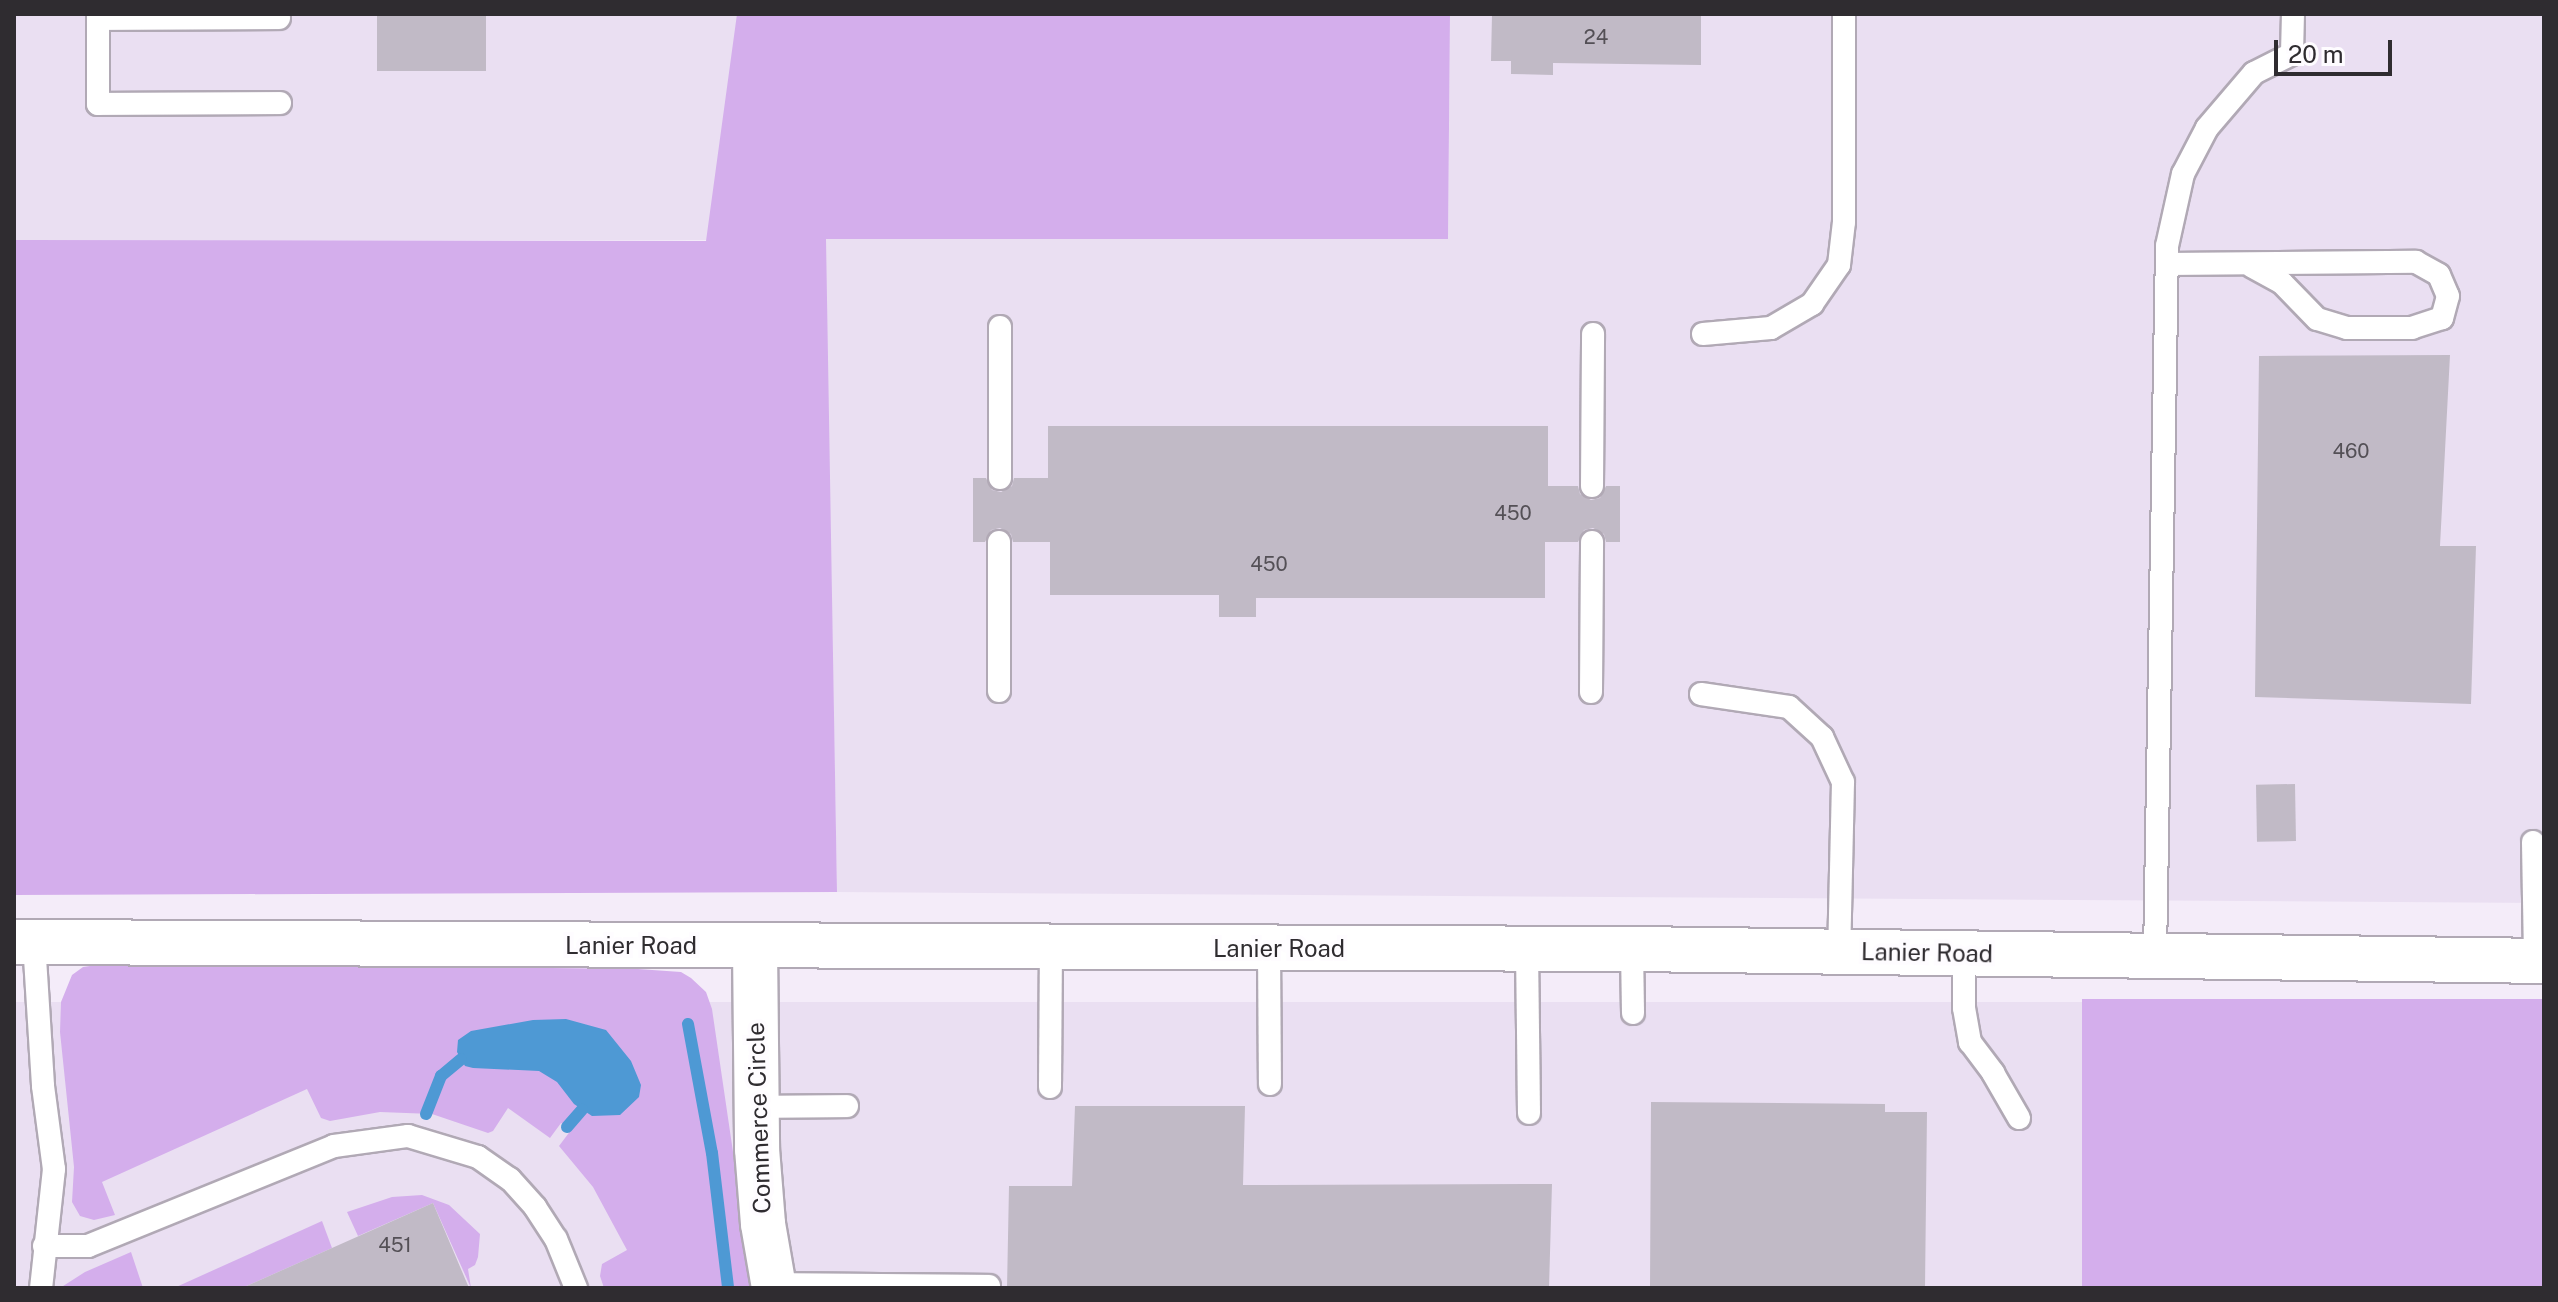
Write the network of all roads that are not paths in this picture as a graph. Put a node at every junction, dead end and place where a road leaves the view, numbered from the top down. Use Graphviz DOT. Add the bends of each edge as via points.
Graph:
graph roads {
  1 [pos="1844,14"];
  2 [pos="2293,14"];
  3 [pos="98,16"];
  4 [pos="279,18"];
  5 [pos="280,103"];
  6 [pos="2167,264"];
  7 [pos="2251,266"];
  8 [pos="1000,327"];
  9 [pos="1593,334"];
  10 [pos="1703,334"];
  11 [pos="1000,478"];
  12 [pos="1592,486"];
  13 [pos="999,542"];
  14 [pos="1592,542"];
  15 [pos="999,691"];
  16 [pos="1591,692"];
  17 [pos="1701,694"];
  18 [pos="2533,842"];
  19 [pos="24,942"];
  20 [pos="755,947"];
  21 [pos="1051,949"];
  22 [pos="1269,949"];
  23 [pos="1527,949"];
  24 [pos="1632,949"];
  25 [pos="1839,952"];
  26 [pos="1964,954"];
  27 [pos="2155,956"];
  28 [pos="2540,961"];
  29 [pos="1633,1013"];
  30 [pos="1270,1084"];
  31 [pos="1050,1087"];
  32 [pos="847,1106"];
  33 [pos="757,1107"];
  34 [pos="1529,1113"];
  35 [pos="2019,1118"];
  36 [pos="44,1246"];
  37 [pos="773,1286"];
  38 [pos="989,1286"];
  39 [pos="41,1288"];
  40 [pos="576,1288"];
  1 -- 10 [label="lane" via="1844,222 1839,265 1812,304 1771,328"];
  2 -- 6 [label="lane" via="2292,54 2254,73 2207,128 2183,174"];
  3 -- 4 [label="lane"];
  3 -- 5 [label="lane" via="98,104"];
  6 -- 7 [label="lane"];
  6 -- 27 [label="lane"];
  7 -- 7 [label="lane" via="2282,283 2317,319 2347,328 2412,328 2442,318 2448,296 2439,275 2416,262"];
  8 -- 11 [label="lane"];
  9 -- 12 [label="lane"];
  13 -- 15 [label="lane"];
  14 -- 16 [label="lane"];
  17 -- 25 [label="lane" via="1789,707 1822,737 1843,782"];
  18 -- 28 [label="lane"];
  19 -- 20 [label="street, Lanier Road"];
  19 -- 36 [label="lane" via="54,1169"];
  20 -- 21 [label="street, Lanier Road"];
  20 -- 33 [label="street, Commerce Circle"];
  21 -- 22 [label="street, Lanier Road"];
  21 -- 31 [label="lane"];
  22 -- 23 [label="street, Lanier Road"];
  22 -- 30 [label="lane"];
  23 -- 24 [label="street, Lanier Road"];
  23 -- 34 [label="lane"];
  24 -- 25 [label="street, Lanier Road"];
  24 -- 29 [label="lane"];
  25 -- 26 [label="street, Lanier Road"];
  26 -- 27 [label="street, Lanier Road"];
  26 -- 35 [label="lane" via="1970,1042"];
  27 -- 28 [label="street, Lanier Road"];
  32 -- 33 [label="lane"];
  33 -- 37 [label="street, Commerce Circle" via="763,1224"];
  36 -- 39 [label="lane"];
  36 -- 40 [label="lane" via="88,1246 334,1146 408,1136 478,1157 510,1179 556,1239"];
  37 -- 38 [label="lane"];
}
